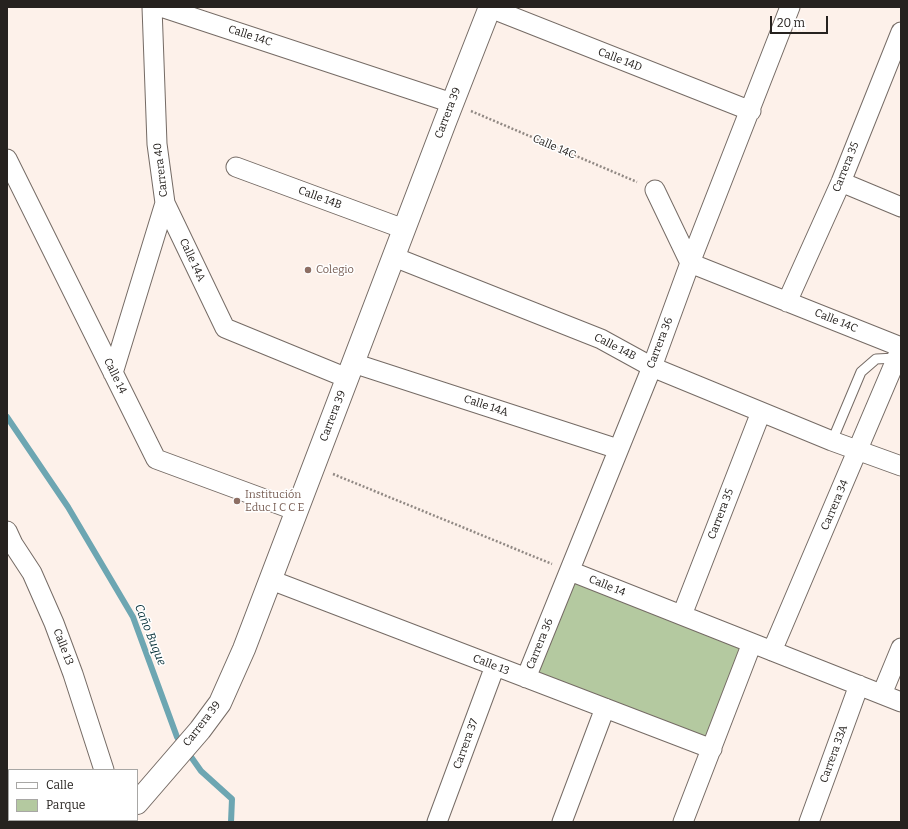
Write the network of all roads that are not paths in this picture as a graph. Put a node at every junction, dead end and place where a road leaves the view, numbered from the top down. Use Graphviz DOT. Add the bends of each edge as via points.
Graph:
graph roads {
  1 [pos="152,7"];
  2 [pos="161,7"];
  3 [pos="790,7"];
  4 [pos="490,8"];
  5 [pos="901,32"];
  6 [pos="452,103"];
  7 [pos="751,111"];
  8 [pos="7,159"];
  9 [pos="236,168"];
  10 [pos="841,182"];
  11 [pos="655,190"];
  12 [pos="165,203"];
  13 [pos="901,207"];
  14 [pos="404,229"];
  15 [pos="394,257"];
  16 [pos="690,263"];
  17 [pos="787,302"];
  18 [pos="899,351"];
  19 [pos="652,367"];
  20 [pos="350,370"];
  21 [pos="113,374"];
  22 [pos="761,412"];
  23 [pos="832,441"];
  24 [pos="618,449"];
  25 [pos="858,450"];
  26 [pos="901,466"];
  27 [pos="297,511"];
  28 [pos="7,531"];
  29 [pos="570,571"];
  30 [pos="271,580"];
  31 [pos="682,615"];
  32 [pos="752,643"];
  33 [pos="901,648"];
  34 [pos="772,651"];
  35 [pos="495,666"];
  36 [pos="526,678"];
  37 [pos="859,685"];
  38 [pos="882,694"];
  39 [pos="901,702"];
  40 [pos="605,708"];
  41 [pos="712,749"];
  42 [pos="104,769"];
  43 [pos="138,802"];
  44 [pos="437,822"];
  45 [pos="562,822"];
  46 [pos="683,822"];
  47 [pos="809,822"];
  1 -- 12 [label="street, Carrera 40" via="157,144"];
  2 -- 6 [label="street, Calle 14C"];
  3 -- 7 [label="street, Carrera 36"];
  4 -- 6 [label="street, Carrera 39"];
  4 -- 7 [label="street, Calle 14D"];
  5 -- 10 [label="street, Carrera 35"];
  6 -- 14 [label="street, Carrera 39"];
  7 -- 16 [label="street, Carrera 36"];
  8 -- 21 [label="street, Calle 14"];
  9 -- 14 [label="street, Calle 14B"];
  10 -- 13 [label="street"];
  10 -- 17 [label="street, Carrera 35"];
  11 -- 16 [label="street"];
  12 -- 20 [label="street, Calle 14A" via="225,328"];
  12 -- 21 [label="street, Carrera 40"];
  14 -- 15 [label="street, Carrera 39"];
  15 -- 19 [label="street, Calle 14B" via="601,339"];
  15 -- 20 [label="street, Carrera 39"];
  16 -- 17 [label="street, Calle 14C"];
  16 -- 19 [label="street, Carrera 36"];
  17 -- 18 [label="street, Calle 14C"];
  18 -- 23 [label="lane" via="876,359 861,372"];
  18 -- 25 [label="street, Carrera 34"];
  19 -- 22 [label="street, Calle 14B"];
  19 -- 24 [label="street, Carrera 36"];
  20 -- 24 [label="street, Calle 14A"];
  20 -- 27 [label="street, Carrera 39"];
  21 -- 27 [label="street, Calle 14" via="156,459"];
  22 -- 23 [label="street, Calle 14B"];
  22 -- 31 [label="street, Carrera 35"];
  23 -- 25 [label="street, Calle 14B"];
  24 -- 29 [label="street, Carrera 36"];
  25 -- 26 [label="street, Calle 14B"];
  25 -- 34 [label="street, Carrera 34"];
  27 -- 30 [label="street, Carrera 39"];
  28 -- 42 [label="street, Calle 13" via="32,573 54,623"];
  29 -- 31 [label="street, Calle 14"];
  29 -- 36 [label="street, Carrera 36"];
  30 -- 35 [label="street, Calle 13"];
  30 -- 43 [label="street, Carrera 39" via="220,703"];
  31 -- 32 [label="street, Calle 14"];
  32 -- 34 [label="street, Calle 14"];
  32 -- 41 [label="street"];
  33 -- 38 [label="street"];
  34 -- 37 [label="street, Calle 14"];
  35 -- 36 [label="street, Calle 13"];
  35 -- 44 [label="street, Carrera 37"];
  36 -- 40 [label="street, Calle 13"];
  37 -- 38 [label="street, Calle 14"];
  37 -- 47 [label="street, Carrera 33A"];
  38 -- 39 [label="street, Calle 14"];
  40 -- 41 [label="street, Calle 13"];
  40 -- 45 [label="street"];
  41 -- 46 [label="street"];
}
